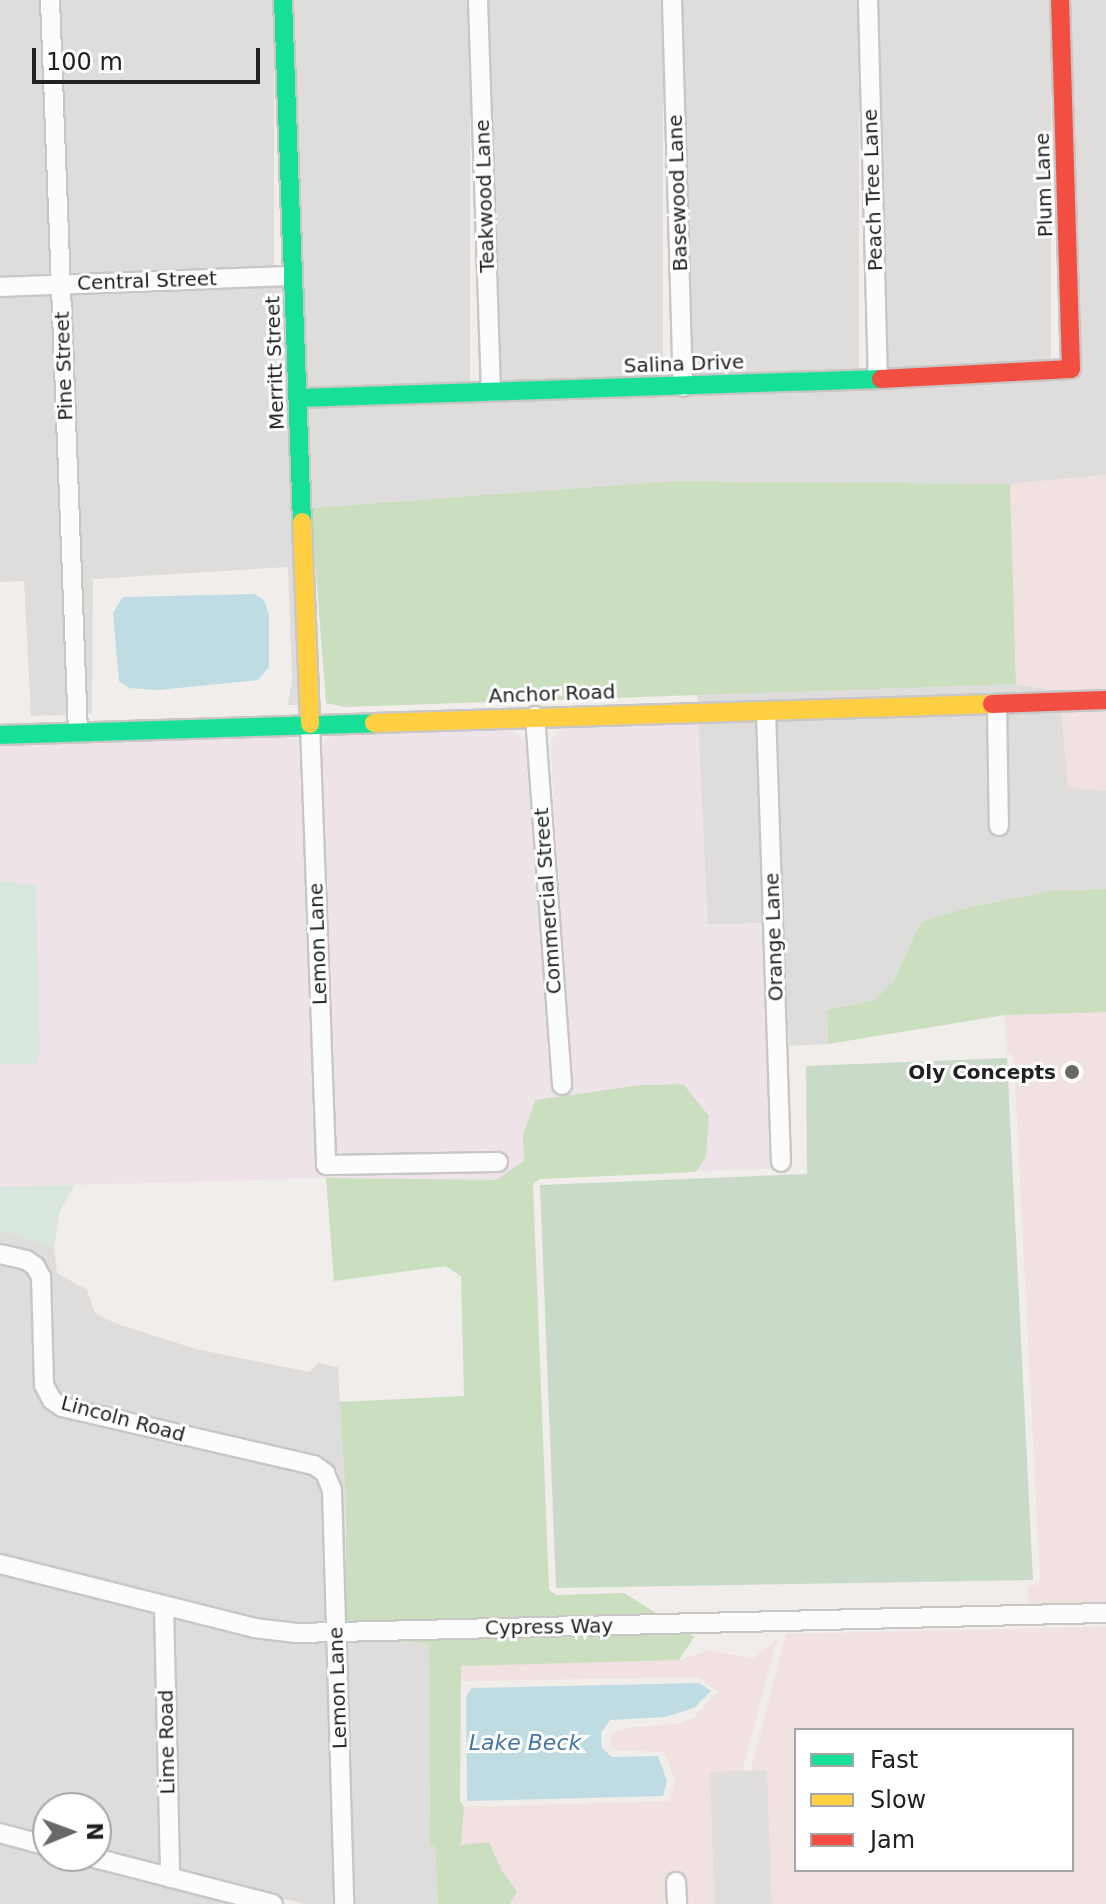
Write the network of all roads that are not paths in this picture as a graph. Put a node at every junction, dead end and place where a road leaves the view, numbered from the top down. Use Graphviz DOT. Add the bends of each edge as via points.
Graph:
graph roads {
  1 [pos="50,0"];
  2 [pos="283,0"];
  3 [pos="478,0"];
  4 [pos="672,0"];
  5 [pos="868,0"];
  6 [pos="1060,0"];
  7 [pos="293,276"];
  8 [pos="60,284"];
  9 [pos="0,287"];
  10 [pos="1071,369"];
  11 [pos="878,379"];
  12 [pos="683,387"];
  13 [pos="491,392"];
  14 [pos="299,398"];
  15 [pos="1106,700"];
  16 [pos="997,704"];
  17 [pos="766,711"];
  18 [pos="535,716"];
  19 [pos="310,724"];
  20 [pos="78,731"];
  21 [pos="0,735"];
  22 [pos="999,826"];
  23 [pos="562,1085"];
  24 [pos="498,1162"];
  25 [pos="781,1162"];
  26 [pos="0,1254"];
  27 [pos="325,1473"];
  28 [pos="0,1564"];
  29 [pos="164,1606"];
  30 [pos="1106,1613"];
  31 [pos="336,1632"];
  32 [pos="0,1833"];
  33 [pos="32,1842"];
  34 [pos="112,1863"];
  35 [pos="170,1878"];
  36 [pos="676,1882"];
  37 [pos="273,1904"];
  38 [pos="344,1904"];
  39 [pos="677,1904"];
  1 -- 8 [label="street, Pine Street"];
  2 -- 7 [label="street, Merritt Street"];
  3 -- 13 [label="street, Teakwood Lane"];
  4 -- 12 [label="street, Basewood Lane"];
  5 -- 11 [label="street, Peach Tree Lane"];
  6 -- 10 [label="street, Plum Lane"];
  7 -- 8 [label="street, Central Street"];
  7 -- 14 [label="street, Merritt Street"];
  8 -- 9 [label="street, Central Street"];
  8 -- 20 [label="street, Pine Street"];
  10 -- 11 [label="street, Salina Drive"];
  11 -- 12 [label="street, Salina Drive"];
  12 -- 13 [label="street, Salina Drive"];
  13 -- 14 [label="street, Salina Drive"];
  14 -- 19 [label="street, Merritt Street"];
  15 -- 16 [label="street, Anchor Road"];
  16 -- 17 [label="street, Anchor Road"];
  16 -- 22 [label="street"];
  17 -- 18 [label="street, Anchor Road"];
  17 -- 25 [label="street, Orange Lane"];
  18 -- 19 [label="street, Anchor Road"];
  18 -- 23 [label="street, Commercial Street"];
  19 -- 20 [label="street, Anchor Road"];
  19 -- 24 [label="street, Lemon Lane" via="326,1165"];
  20 -- 21 [label="street, Anchor Road"];
  26 -- 27 [label="street, Lincoln Road" via="35,1266 41,1277 44,1385 62,1407 314,1465"];
  27 -- 31 [label="street, Lemon Lane" via="332,1490"];
  28 -- 29 [label="street, Cypress Way"];
  29 -- 31 [label="street, Cypress Way" via="254,1628"];
  29 -- 35 [label="street, Lime Road"];
  30 -- 31 [label="street, Cypress Way"];
  31 -- 38 [label="street, Lemon Lane"];
  32 -- 33 [label="street"];
  34 -- 35 [label="street"];
  35 -- 37 [label="street"];
  36 -- 39 [label="street"];
}
